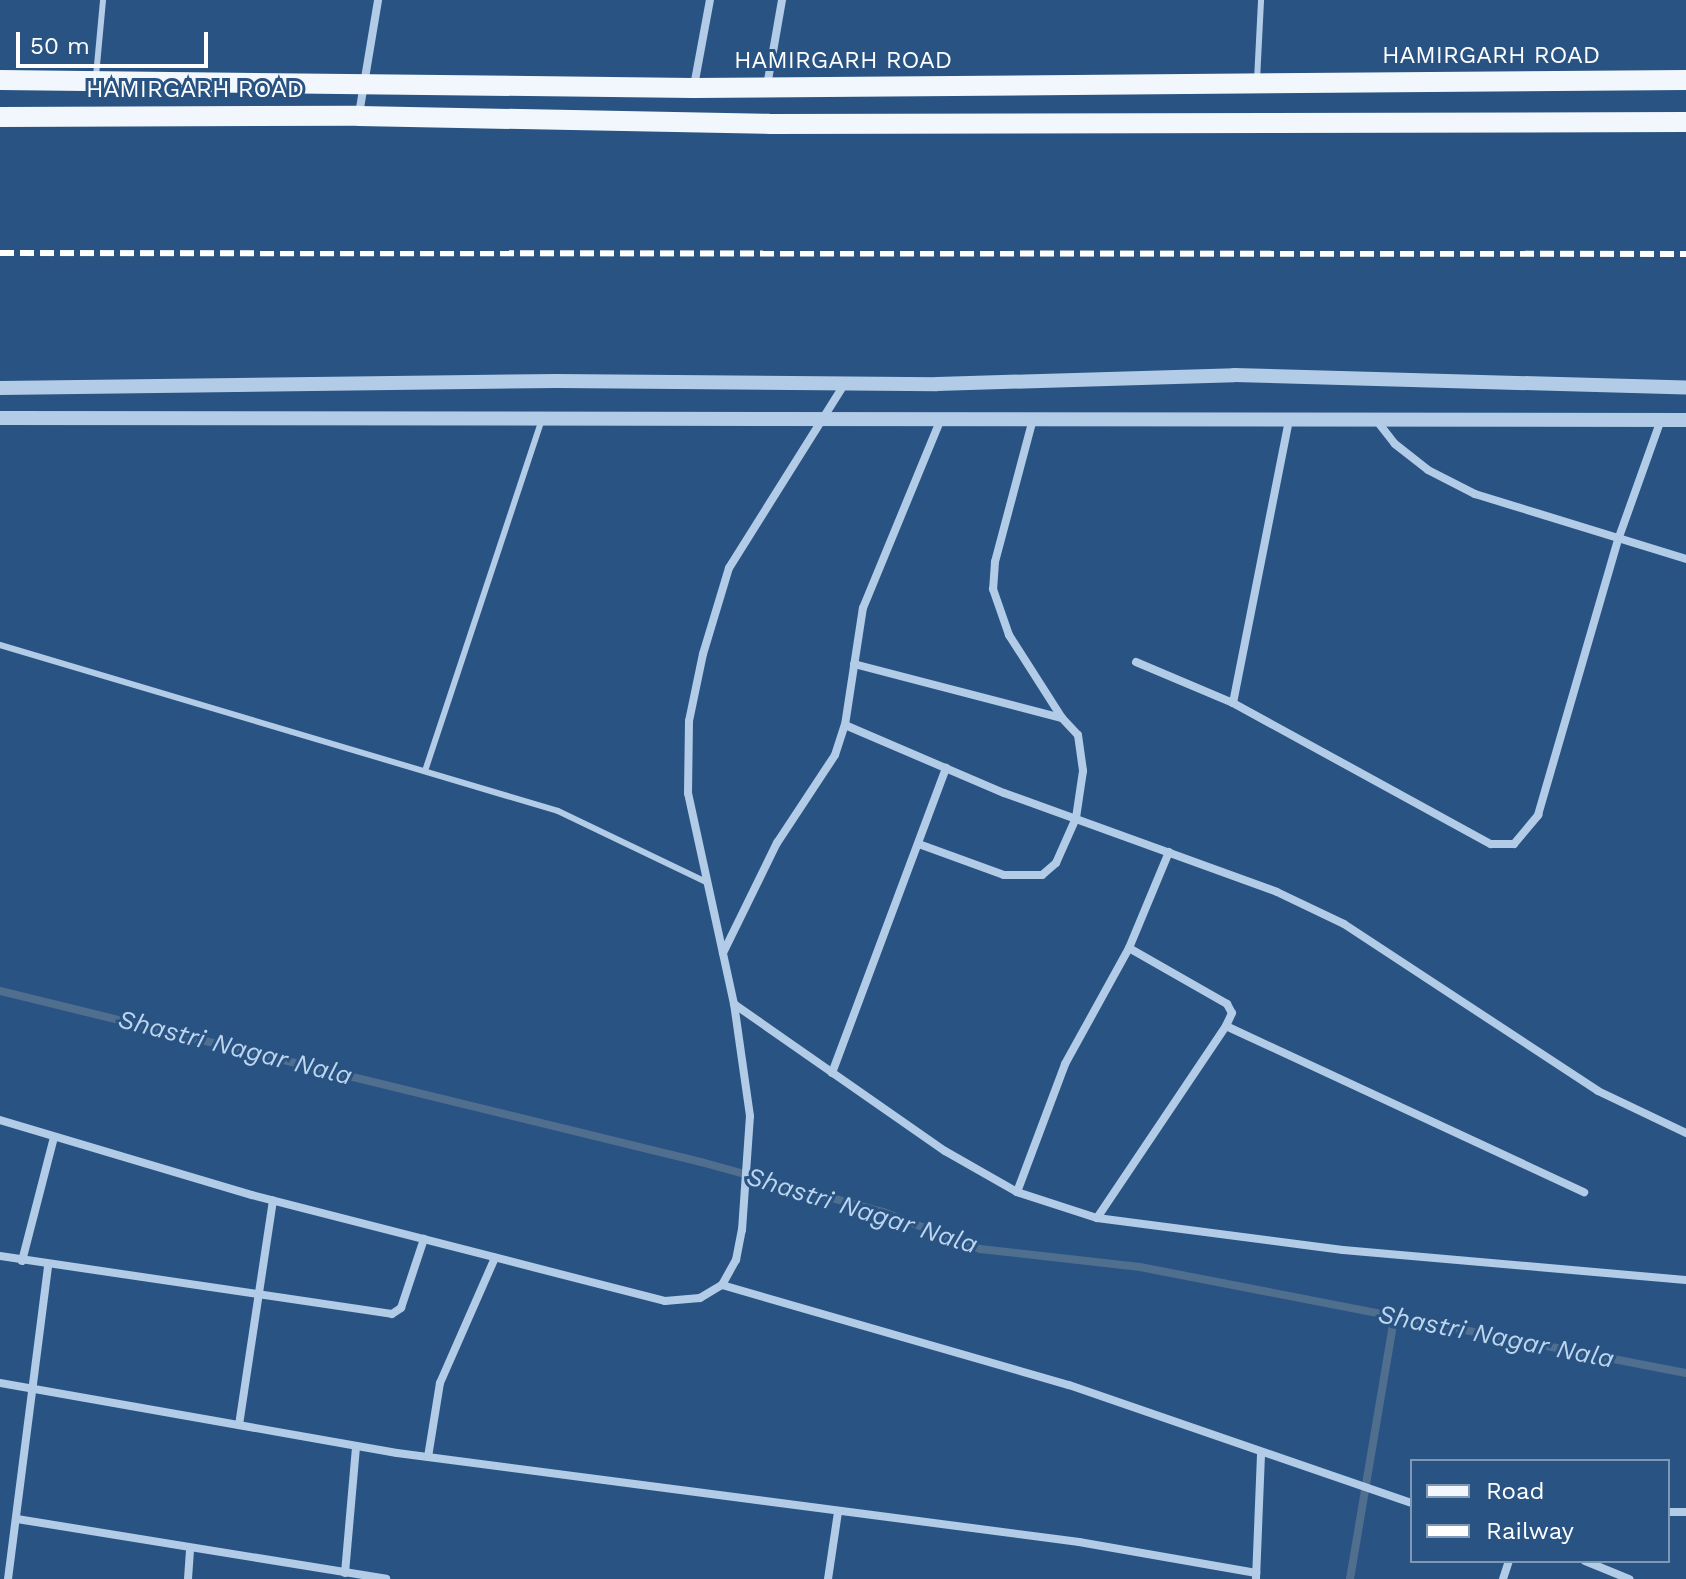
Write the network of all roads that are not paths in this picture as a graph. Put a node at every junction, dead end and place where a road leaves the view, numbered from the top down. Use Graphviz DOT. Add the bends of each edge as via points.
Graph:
graph roads {
  1 [pos="103,0"];
  2 [pos="378,0"];
  3 [pos="710,0"];
  4 [pos="782,0"];
  5 [pos="1261,0"];
  6 [pos="0,80"];
  7 [pos="1686,80"];
  8 [pos="96,81"];
  9 [pos="1256,84"];
  10 [pos="365,87"];
  11 [pos="767,87"];
  12 [pos="693,88"];
  13 [pos="359,116"];
  14 [pos="0,117"];
  15 [pos="1686,122"];
  16 [pos="844,385"];
  17 [pos="0,388"];
  18 [pos="1686,388"];
  19 [pos="0,418"];
  20 [pos="542,419"];
  21 [pos="822,419"];
  22 [pos="941,419"];
  23 [pos="1033,419"];
  24 [pos="1289,420"];
  25 [pos="1376,420"];
  26 [pos="1661,420"];
  27 [pos="1686,420"];
  28 [pos="1619,537"];
  29 [pos="1686,559"];
  30 [pos="0,645"];
  31 [pos="1136,662"];
  32 [pos="854,664"];
  33 [pos="1233,703"];
  34 [pos="1062,718"];
  35 [pos="845,725"];
  36 [pos="426,768"];
  37 [pos="946,768"];
  38 [pos="1076,818"];
  39 [pos="919,844"];
  40 [pos="1169,852"];
  41 [pos="708,883"];
  42 [pos="1129,948"];
  43 [pos="723,953"];
  44 [pos="734,1004"];
  45 [pos="1226,1026"];
  46 [pos="832,1073"];
  47 [pos="0,1120"];
  48 [pos="1686,1133"];
  49 [pos="54,1137"];
  50 [pos="1017,1192"];
  51 [pos="1584,1192"];
  52 [pos="273,1201"];
  53 [pos="1097,1218"];
  54 [pos="424,1239"];
  55 [pos="0,1256"];
  56 [pos="495,1258"];
  57 [pos="22,1261"];
  58 [pos="48,1265"];
  59 [pos="1686,1280"];
  60 [pos="722,1285"];
  61 [pos="259,1298"];
  62 [pos="0,1383"];
  63 [pos="33,1387"];
  64 [pos="239,1425"];
  65 [pos="356,1446"];
  66 [pos="1261,1452"];
  67 [pos="428,1457"];
  68 [pos="1410,1502"];
  69 [pos="838,1512"];
  70 [pos="17,1519"];
  71 [pos="190,1550"];
  72 [pos="1590,1563"];
  73 [pos="345,1573"];
  74 [pos="1256,1576"];
  75 [pos="360,1577"];
  76 [pos="8,1579"];
  77 [pos="188,1579"];
  78 [pos="386,1579"];
  79 [pos="828,1579"];
  80 [pos="1629,1579"];
  1 -- 8 [label="lane"];
  2 -- 10 [label="street"];
  3 -- 12 [label="street"];
  4 -- 11 [label="street"];
  5 -- 9 [label="lane"];
  6 -- 8 [label="main road, HAMIRGARH ROAD"];
  7 -- 9 [label="main road, HAMIRGARH ROAD"];
  8 -- 10 [label="main road, HAMIRGARH ROAD"];
  9 -- 11 [label="main road, HAMIRGARH ROAD"];
  10 -- 12 [label="main road, HAMIRGARH ROAD"];
  10 -- 13 [label="street"];
  11 -- 12 [label="main road, HAMIRGARH ROAD"];
  13 -- 14 [label="main road, HAMIRGARH ROAD"];
  13 -- 15 [label="main road, HAMIRGARH ROAD" via="769,124"];
  16 -- 17 [label="street" via="557,381"];
  16 -- 18 [label="street" via="1234,375"];
  16 -- 21 [label="street"];
  19 -- 20 [label="street"];
  20 -- 21 [label="street"];
  20 -- 36 [label="lane"];
  21 -- 22 [label="street"];
  21 -- 41 [label="street" via="729,568 703,654 689,721 688,793"];
  22 -- 23 [label="street"];
  22 -- 32 [label="street" via="874,576"];
  23 -- 24 [label="street"];
  23 -- 34 [label="street" via="995,562 993,589 1009,635"];
  24 -- 25 [label="street"];
  24 -- 33 [label="street"];
  25 -- 26 [label="street"];
  25 -- 28 [label="street" via="1395,444 1428,470 1475,494"];
  26 -- 27 [label="street"];
  26 -- 28 [label="street"];
  28 -- 29 [label="street"];
  28 -- 33 [label="street" via="1538,815 1514,844 1491,844"];
  30 -- 36 [label="lane"];
  31 -- 33 [label="street"];
  32 -- 34 [label="street"];
  32 -- 35 [label="street"];
  34 -- 38 [label="street" via="1074,726 1082,750"];
  35 -- 37 [label="street"];
  35 -- 43 [label="street" via="835,755 777,843"];
  36 -- 41 [label="lane" via="558,811"];
  37 -- 38 [label="street"];
  37 -- 39 [label="street"];
  38 -- 39 [label="street" via="1056,863 1034,877 1004,875"];
  38 -- 40 [label="street"];
  39 -- 46 [label="street"];
  40 -- 42 [label="street"];
  40 -- 48 [label="street" via="1344,924 1598,1091"];
  41 -- 43 [label="street"];
  42 -- 45 [label="street" via="1227,1004 1232,1013"];
  42 -- 50 [label="street" via="1065,1064"];
  43 -- 44 [label="street"];
  44 -- 46 [label="street"];
  44 -- 60 [label="street" via="751,1159 736,1260"];
  45 -- 51 [label="street"];
  45 -- 53 [label="street"];
  46 -- 50 [label="street" via="934,1145"];
  47 -- 49 [label="street"];
  49 -- 52 [label="street"];
  49 -- 57 [label="street"];
  50 -- 53 [label="street"];
  52 -- 54 [label="street"];
  52 -- 61 [label="street"];
  53 -- 59 [label="street" via="1343,1250"];
  54 -- 56 [label="street"];
  54 -- 61 [label="street" via="396,1314"];
  55 -- 57 [label="street"];
  56 -- 60 [label="street" via="665,1301 700,1298"];
  56 -- 67 [label="street" via="440,1383"];
  57 -- 58 [label="street"];
  58 -- 61 [label="street"];
  58 -- 63 [label="street"];
  60 -- 66 [label="street" via="1069,1385"];
  61 -- 64 [label="street"];
  62 -- 63 [label="street"];
  63 -- 64 [label="street"];
  63 -- 70 [label="street"];
  64 -- 65 [label="street"];
  65 -- 67 [label="street"];
  65 -- 73 [label="street"];
  66 -- 68 [label="street"];
  66 -- 74 [label="street"];
  67 -- 69 [label="street"];
  69 -- 74 [label="street" via="1079,1542"];
  69 -- 79 [label="street"];
  70 -- 71 [label="street"];
  70 -- 76 [label="street"];
  71 -- 73 [label="street"];
  71 -- 77 [label="street"];
  72 -- 80 [label="street"];
  73 -- 75 [label="street"];
  75 -- 78 [label="street"];
}
